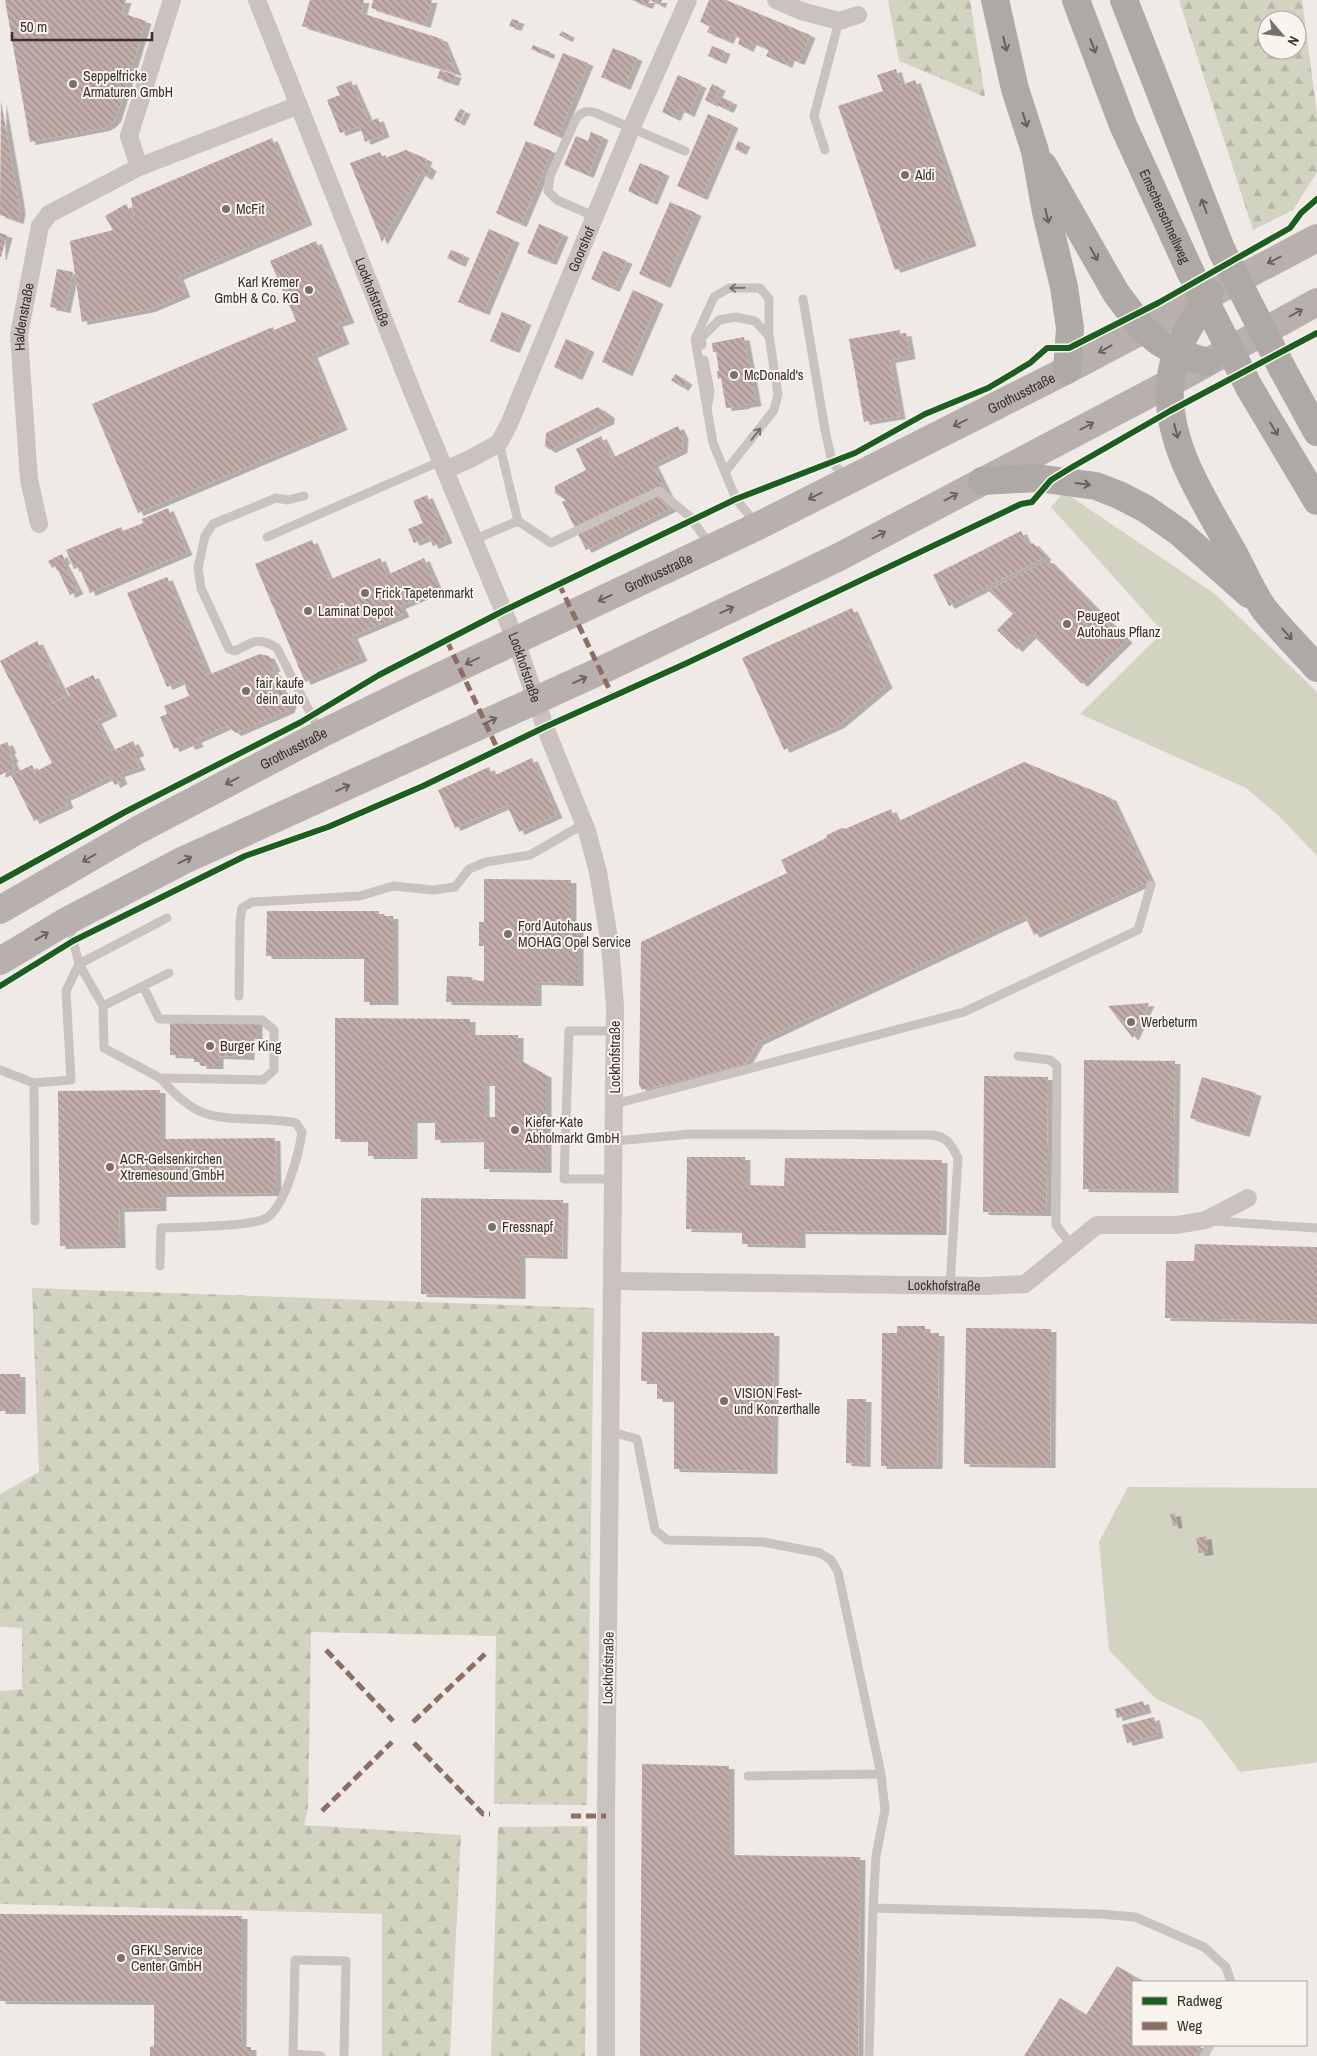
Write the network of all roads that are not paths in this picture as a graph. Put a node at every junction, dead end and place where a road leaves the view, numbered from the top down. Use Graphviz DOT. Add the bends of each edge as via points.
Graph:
graph roads {
  1 [pos="172,0"];
  2 [pos="257,0"];
  3 [pos="688,0"];
  4 [pos="776,0"];
  5 [pos="994,0"];
  6 [pos="1076,0"];
  7 [pos="1124,0"];
  8 [pos="858,15"];
  9 [pos="839,21"];
  10 [pos="299,105"];
  11 [pos="631,129"];
  12 [pos="825,150"];
  13 [pos="684,151"];
  14 [pos="1035,151"];
  15 [pos="139,167"];
  16 [pos="596,217"];
  17 [pos="1317,238"];
  18 [pos="1210,293"];
  19 [pos="803,299"];
  20 [pos="1317,302"];
  21 [pos="1143,329"];
  22 [pos="770,336"];
  23 [pos="1176,352"];
  24 [pos="1207,362"];
  25 [pos="1067,370"];
  26 [pos="1170,383"];
  27 [pos="707,413"];
  28 [pos="1317,432"];
  29 [pos="499,443"];
  30 [pos="443,466"];
  31 [pos="725,472"];
  32 [pos="847,480"];
  33 [pos="982,481"];
  34 [pos="304,496"];
  35 [pos="1317,501"];
  36 [pos="518,521"];
  37 [pos="39,524"];
  38 [pos="758,526"];
  39 [pos="267,537"];
  40 [pos="473,540"];
  41 [pos="712,548"];
  42 [pos="1264,608"];
  43 [pos="516,641"];
  44 [pos="1317,668"];
  45 [pos="536,700"];
  46 [pos="321,734"];
  47 [pos="584,824"];
  48 [pos="1151,885"];
  49 [pos="0,910"];
  50 [pos="167,918"];
  51 [pos="65,922"];
  52 [pos="0,961"];
  53 [pos="78,964"];
  54 [pos="169,972"];
  55 [pos="143,986"];
  56 [pos="239,996"];
  57 [pos="103,1006"];
  58 [pos="615,1031"];
  59 [pos="1018,1056"];
  60 [pos="0,1070"];
  61 [pos="160,1078"];
  62 [pos="34,1083"];
  63 [pos="615,1104"];
  64 [pos="615,1141"];
  65 [pos="614,1179"];
  66 [pos="1248,1198"];
  67 [pos="1206,1220"];
  68 [pos="35,1221"];
  69 [pos="1317,1228"];
  70 [pos="1072,1246"];
  71 [pos="160,1266"];
  72 [pos="614,1281"];
  73 [pos="950,1286"];
  74 [pos="612,1432"];
  75 [pos="881,1774"];
  76 [pos="748,1776"];
  77 [pos="873,1908"];
  78 [pos="1231,1981"];
  79 [pos="321,2056"];
  80 [pos="344,2056"];
  81 [pos="606,2056"];
  82 [pos="869,2056"];
  1 -- 15 [label="street" via="129,136"];
  2 -- 10 [label="street, Lockhofstraße"];
  3 -- 11 [label="street, Goorshof"];
  4 -- 9 [label="street" via="801,11"];
  5 -- 14 [label="highway, one-way" via="1015,89"];
  6 -- 35 [label="highway, Emscherschnellweg, one-way, bridge" via="1123,125 1190,271 1249,387"];
  28 -- 7 [label="highway, one-way, bridge" via="1222,251"];
  8 -- 9 [label="street"];
  9 -- 12 [label="lane" via="814,116"];
  10 -- 15 [label="street, Haldenstraße"];
  10 -- 30 [label="street, Lockhofstraße"];
  11 -- 13 [label="lane"];
  11 -- 16 [label="street, Goorshof"];
  11 -- 16 [label="lane" via="589,111 580,113 550,176 548,191 552,196"];
  14 -- 21 [label="highway, one-way" via="1116,293"];
  14 -- 25 [label="highway, one-way" via="1070,324"];
  15 -- 37 [label="street, Haldenstraße" via="49,214 40,226 19,336 29,480"];
  16 -- 29 [label="street, Goorshof"];
  17 -- 18 [label="main road, Grothusstraße, one-way"];
  18 -- 21 [label="main road, Grothusstraße"];
  18 -- 23 [label="highway"];
  19 -- 32 [label="lane" via="832,462"];
  24 -- 20 [label="main road, one-way"];
  21 -- 23 [label="highway"];
  21 -- 25 [label="main road, Grothusstraße, one-way"];
  22 -- 27 [label="lane" via="755,322 735,317 719,320 700,338 710,391"];
  22 -- 27 [label="lane, one-way" via="769,299 760,288 729,288 714,297 695,339"];
  31 -- 22 [label="lane, one-way" via="774,410 778,394"];
  23 -- 24 [label="highway"];
  23 -- 26 [label="highway"];
  24 -- 26 [label="main road"];
  25 -- 32 [label="main road, Grothusstraße, one-way"];
  33 -- 26 [label="main road, one-way"];
  26 -- 42 [label="highway, one-way" via="1170,411 1180,450 1200,493"];
  27 -- 31 [label="lane" via="713,444"];
  29 -- 30 [label="street"];
  29 -- 36 [label="lane"];
  30 -- 39 [label="lane"];
  30 -- 40 [label="street, Lockhofstraße"];
  31 -- 38 [label="lane" via="736,499"];
  32 -- 38 [label="main road, Grothusstraße, one-way"];
  33 -- 42 [label="highway, one-way" via="1037,478 1096,486 1119,495 1179,532"];
  45 -- 33 [label="main road, one-way" via="837,558"];
  34 -- 46 [label="lane" via="288,500 276,498 213,524 205,536 198,568 201,588 229,649 235,651 256,641 266,641 276,648"];
  36 -- 40 [label="lane"];
  36 -- 41 [label="lane" via="551,543 659,491 689,516"];
  38 -- 41 [label="main road, Grothusstraße"];
  40 -- 43 [label="street, Lockhofstraße"];
  41 -- 43 [label="main road, Grothusstraße, one-way"];
  42 -- 44 [label="highway, one-way"];
  43 -- 45 [label="street, Lockhofstraße"];
  43 -- 46 [label="main road, Grothusstraße, one-way"];
  45 -- 47 [label="street, Lockhofstraße"];
  51 -- 45 [label="main road, one-way" via="184,860"];
  46 -- 49 [label="main road, Grothusstraße, one-way" via="138,830"];
  47 -- 56 [label="lane" via="530,855 486,862 469,869 455,887 433,890 393,886 360,896 252,902 242,908 240,922"];
  47 -- 58 [label="street, Lockhofstraße" via="598,872 610,944"];
  48 -- 63 [label="lane" via="1138,930 964,1012"];
  50 -- 53 [label="lane"];
  52 -- 51 [label="main road, one-way"];
  51 -- 53 [label="lane" via="72,936"];
  53 -- 57 [label="lane"];
  53 -- 62 [label="lane" via="66,991 71,1080"];
  54 -- 55 [label="lane"];
  55 -- 57 [label="lane"];
  55 -- 61 [label="lane" via="159,1019 262,1020 274,1030 274,1070 263,1080"];
  57 -- 61 [label="lane" via="104,1048"];
  58 -- 63 [label="street, Lockhofstraße"];
  58 -- 65 [label="lane" via="568,1031 564,1179"];
  59 -- 70 [label="lane" via="1050,1060 1057,1066 1056,1225"];
  60 -- 62 [label="lane"];
  61 -- 71 [label="lane" via="176,1095 199,1111 230,1118 286,1120 296,1123 302,1132 299,1154 280,1201 268,1217 252,1224 161,1228"];
  62 -- 68 [label="lane"];
  63 -- 64 [label="street, Lockhofstraße"];
  64 -- 65 [label="street, Lockhofstraße"];
  64 -- 73 [label="lane" via="691,1134 942,1136 958,1158"];
  65 -- 72 [label="street, Lockhofstraße"];
  66 -- 67 [label="street, Lockhofstraße"];
  67 -- 69 [label="lane"];
  67 -- 70 [label="street, Lockhofstraße" via="1177,1225 1097,1225"];
  70 -- 73 [label="street, Lockhofstraße" via="1025,1284"];
  72 -- 73 [label="street, Lockhofstraße"];
  72 -- 74 [label="street, Lockhofstraße"];
  74 -- 75 [label="lane" via="637,1439 655,1530 668,1540 763,1542 820,1553 831,1560 838,1572"];
  74 -- 81 [label="street, Lockhofstraße"];
  75 -- 76 [label="lane"];
  75 -- 77 [label="lane" via="885,1810 876,1856"];
  77 -- 78 [label="lane" via="1135,1917 1204,1946 1226,1967"];
  77 -- 82 [label="lane"];
  79 -- 80 [label="lane" via="293,2054 295,1960 346,1961"];
}
